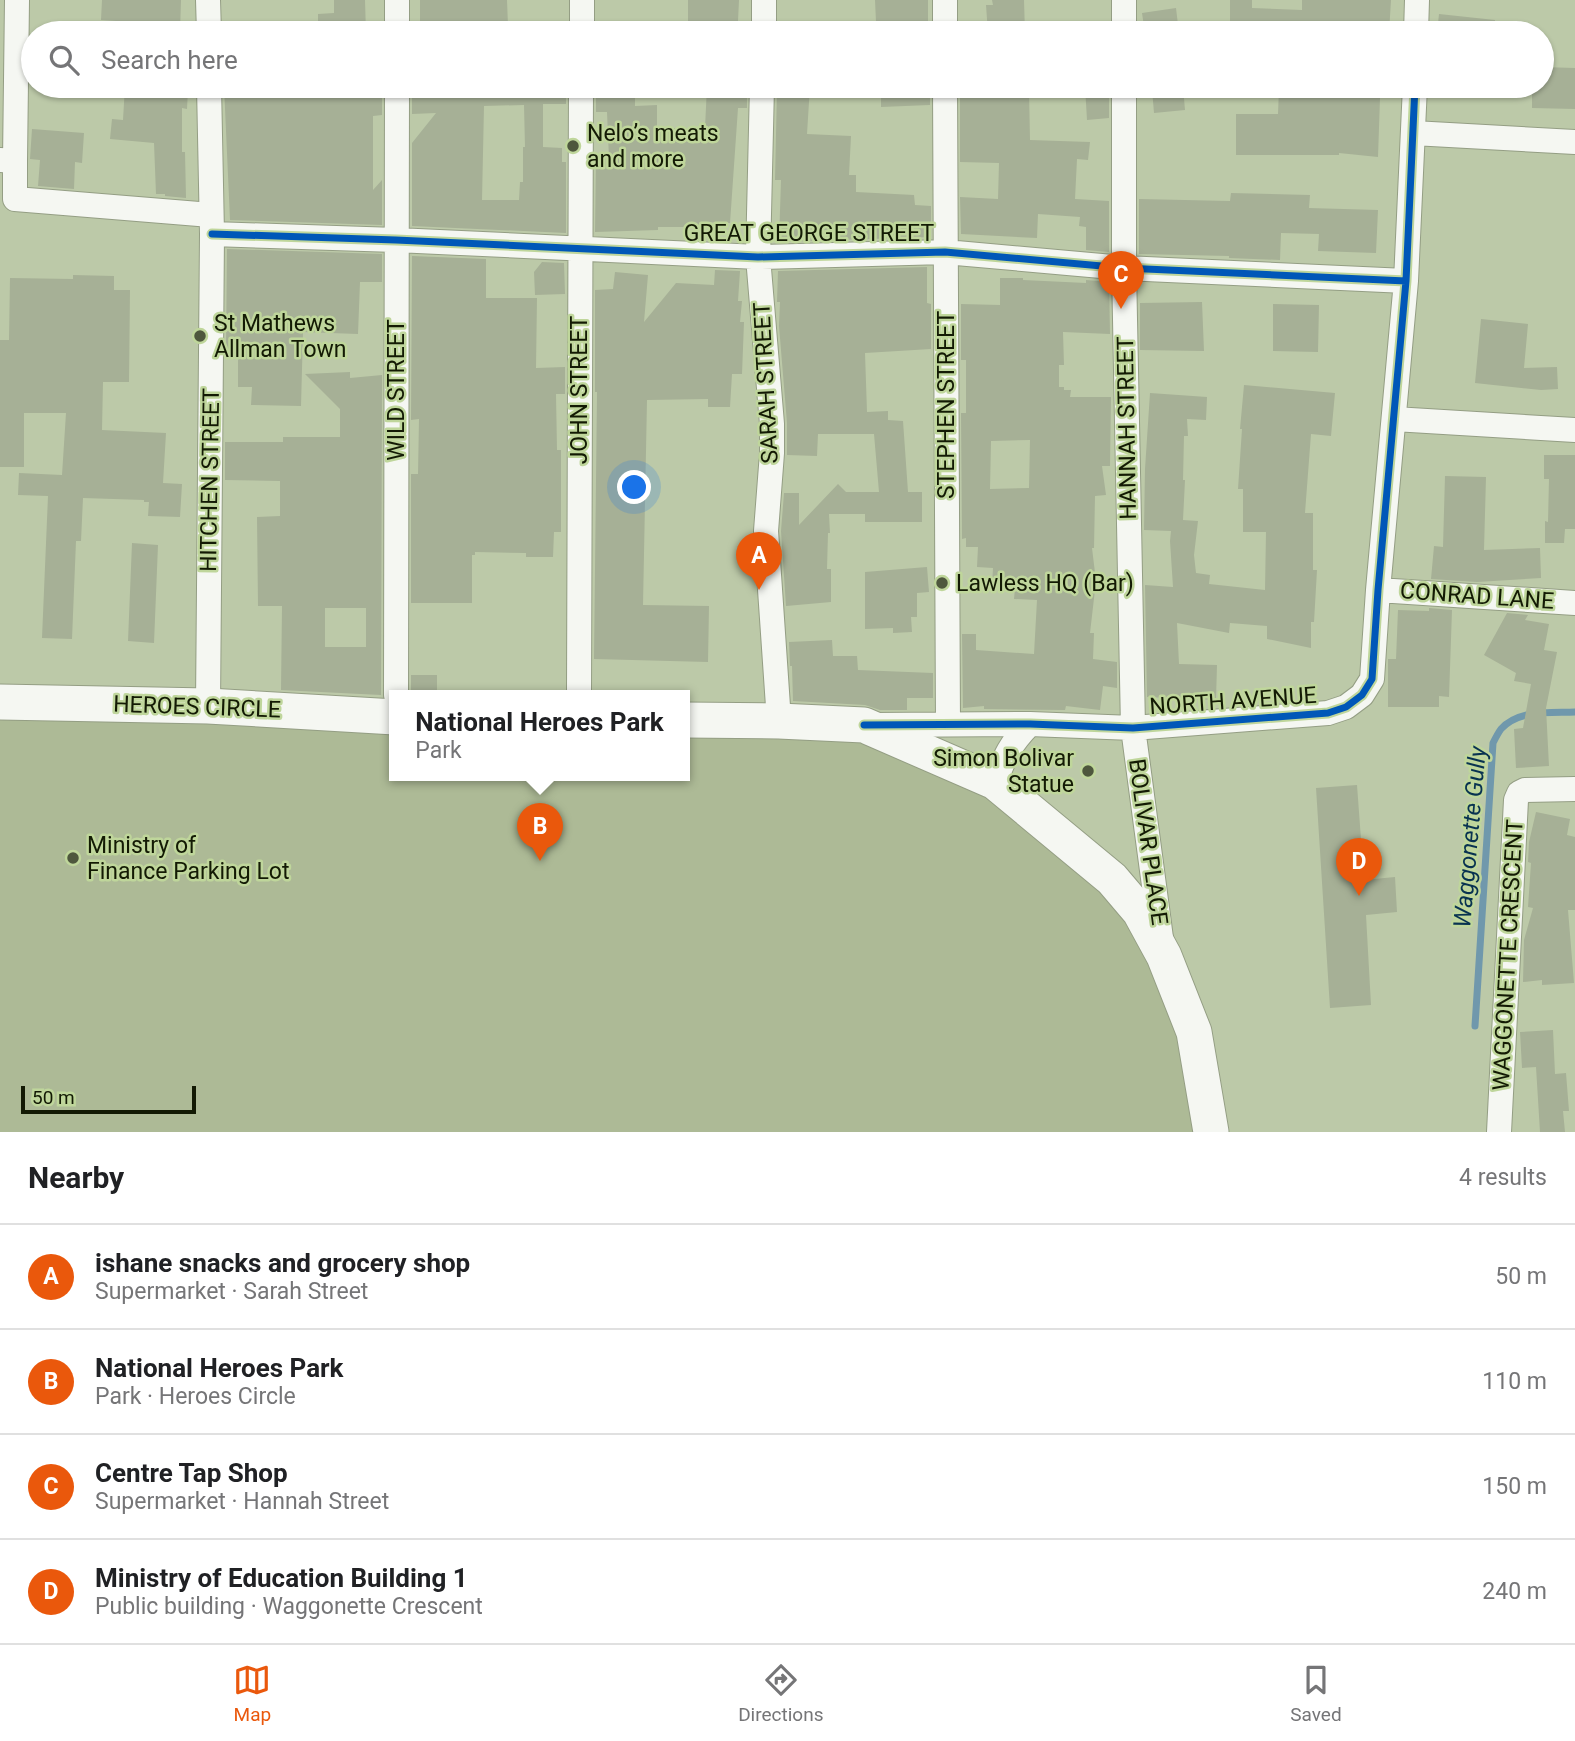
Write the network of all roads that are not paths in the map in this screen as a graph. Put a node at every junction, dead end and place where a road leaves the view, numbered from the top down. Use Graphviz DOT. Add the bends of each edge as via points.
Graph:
graph roads {
  1 [pos="17,0"];
  2 [pos="208,0"];
  3 [pos="397,0"];
  4 [pos="582,0"];
  5 [pos="764,0"];
  6 [pos="945,0"];
  7 [pos="1124,0"];
  8 [pos="1417,0"];
  9 [pos="209,21"];
  10 [pos="397,21"];
  11 [pos="582,21"];
  12 [pos="764,21"];
  13 [pos="945,21"];
  14 [pos="1124,21"];
  15 [pos="1416,21"];
  16 [pos="209,98"];
  17 [pos="397,98"];
  18 [pos="582,98"];
  19 [pos="762,98"];
  20 [pos="945,98"];
  21 [pos="1124,98"];
  22 [pos="1414,98"];
  23 [pos="1413,133"];
  24 [pos="1575,142"];
  25 [pos="7,161"];
  26 [pos="212,225"];
  27 [pos="396,240"];
  28 [pos="580,248"];
  29 [pos="945,252"];
  30 [pos="758,257"];
  31 [pos="1124,268"];
  32 [pos="1406,281"];
  33 [pos="1394,419"];
  34 [pos="1575,430"];
  35 [pos="1378,590"];
  36 [pos="1575,603"];
  37 [pos="396,690"];
  38 [pos="579,690"];
  39 [pos="0,702"];
  40 [pos="208,706"];
  41 [pos="389,716"];
  42 [pos="690,720"];
  43 [pos="779,721"];
  44 [pos="948,724"];
  45 [pos="1030,724"];
  46 [pos="863,725"];
  47 [pos="1133,728"];
  48 [pos="995,782"];
  49 [pos="1575,789"];
  50 [pos="1150,851"];
  51 [pos="1112,879"];
  52 [pos="1164,956"];
  53 [pos="1212,1132"];
  54 [pos="1499,1132"];
  1 -- 25 [label="street"];
  2 -- 9 [label="street"];
  3 -- 10 [label="street"];
  4 -- 11 [label="street"];
  5 -- 12 [label="street"];
  6 -- 13 [label="street"];
  7 -- 14 [label="street"];
  8 -- 15 [label="street"];
  16 -- 26 [label="street, HITCHEN STREET"];
  17 -- 27 [label="street, WILD STREET"];
  18 -- 28 [label="street, JOHN STREET"];
  19 -- 30 [label="street, SARAH STREET"];
  20 -- 29 [label="street, STEPHEN STREET"];
  21 -- 31 [label="street, HANNAH STREET"];
  22 -- 23 [label="street, NORTH AVENUE"];
  23 -- 24 [label="street"];
  23 -- 32 [label="street, NORTH AVENUE"];
  25 -- 26 [label="street, GREAT GEORGE STREET" via="15,199"];
  26 -- 27 [label="street, GREAT GEORGE STREET"];
  26 -- 40 [label="street, HITCHEN STREET"];
  27 -- 28 [label="street, GREAT GEORGE STREET"];
  27 -- 37 [label="street, WILD STREET"];
  28 -- 30 [label="street, GREAT GEORGE STREET"];
  28 -- 38 [label="street, JOHN STREET"];
  29 -- 30 [label="street, GREAT GEORGE STREET"];
  29 -- 31 [label="street, GREAT GEORGE STREET"];
  29 -- 44 [label="street, STEPHEN STREET"];
  30 -- 43 [label="street, SARAH STREET" via="772,424 766,531"];
  31 -- 32 [label="street, GREAT GEORGE STREET"];
  31 -- 47 [label="street, HANNAH STREET"];
  32 -- 33 [label="street, NORTH AVENUE"];
  33 -- 34 [label="street"];
  33 -- 35 [label="street, NORTH AVENUE"];
  35 -- 36 [label="street, CONRAD LANE"];
  35 -- 47 [label="street, NORTH AVENUE" via="1372,679 1362,695 1346,707 1305,716"];
  39 -- 40 [label="main road, HEROES CIRCLE"];
  40 -- 41 [label="main road, HEROES CIRCLE"];
  42 -- 43 [label="main road"];
  43 -- 46 [label="main road"];
  44 -- 45 [label="street, NORTH AVENUE"];
  44 -- 46 [label="street, NORTH AVENUE"];
  45 -- 47 [label="street, NORTH AVENUE"];
  45 -- 48 [label="street" via="1006,754"];
  46 -- 48 [label="main road"];
  47 -- 50 [label="street, BOLIVAR PLACE"];
  48 -- 51 [label="main road"];
  49 -- 54 [label="street, WAGGONETTE CRESCENT" via="1525,790 1516,800"];
  50 -- 51 [label="street" via="1144,866 1133,875"];
  50 -- 52 [label="street, BOLIVAR PLACE"];
  51 -- 52 [label="main road" via="1140,912"];
  52 -- 53 [label="main road" via="1194,1032"];
}
